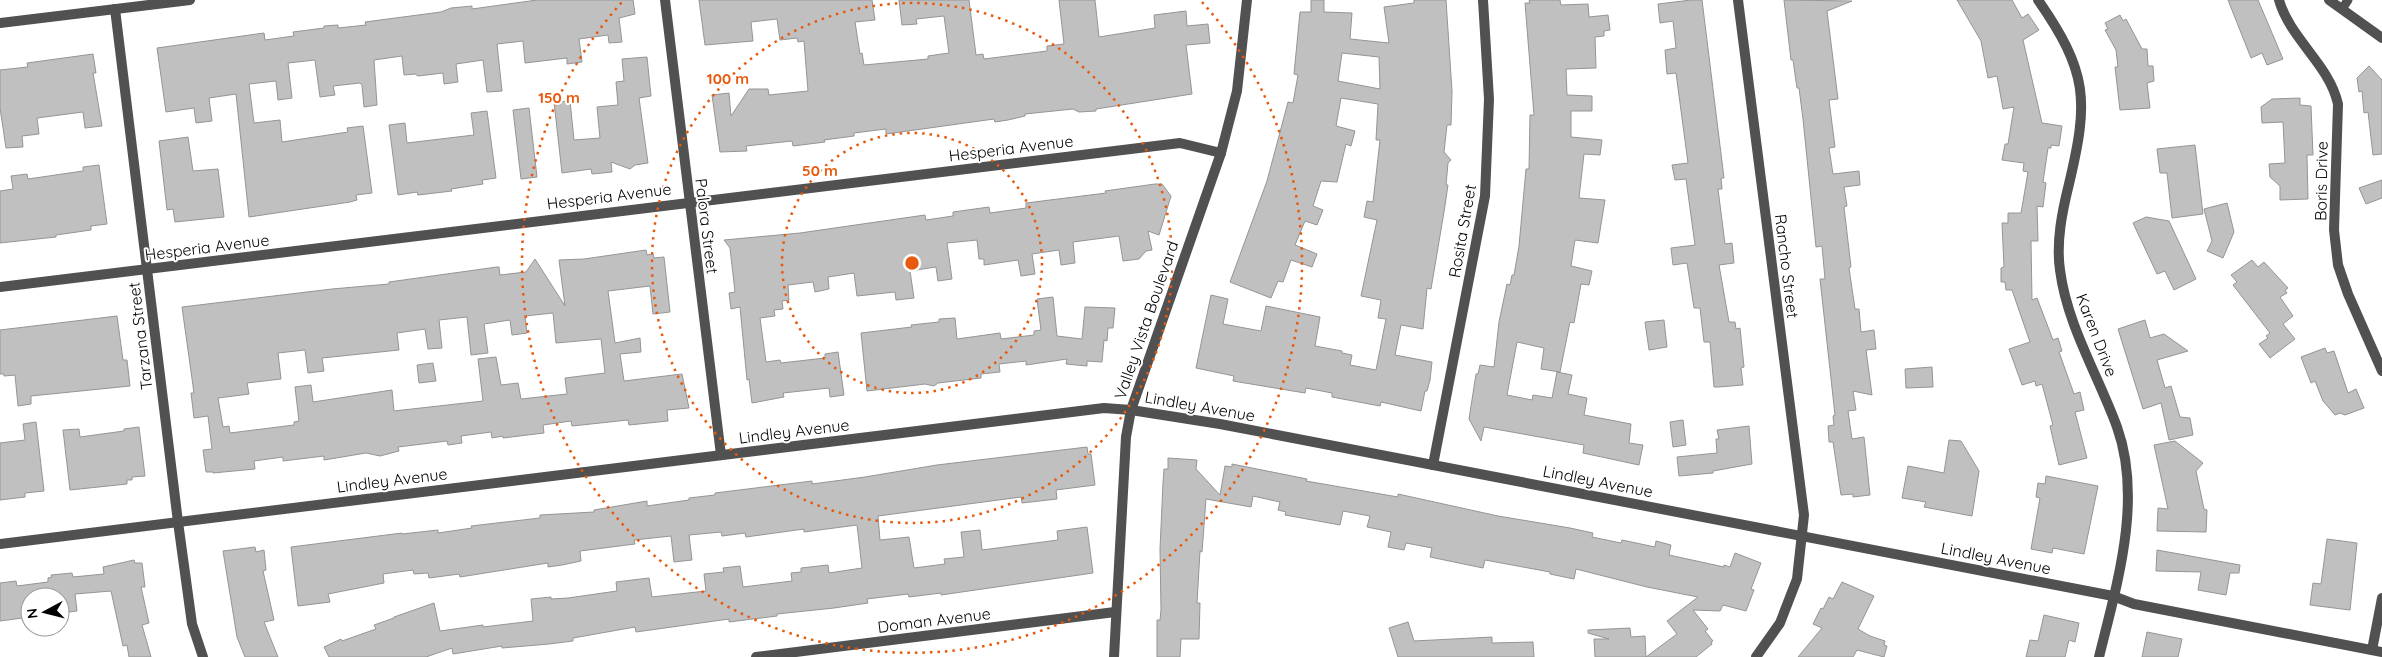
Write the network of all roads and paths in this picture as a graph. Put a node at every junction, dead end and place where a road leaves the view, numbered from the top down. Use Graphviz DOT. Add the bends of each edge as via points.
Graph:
graph roads {
  1 [pos="190,0"];
  2 [pos="665,0"];
  3 [pos="1247,0"];
  4 [pos="1483,0"];
  5 [pos="1738,0"];
  6 [pos="2038,0"];
  7 [pos="2279,0"];
  8 [pos="2329,0"];
  9 [pos="2345,4"];
  10 [pos="115,9"];
  11 [pos="0,23"];
  12 [pos="2382,38"];
  13 [pos="1220,153"];
  14 [pos="689,202"];
  15 [pos="147,269"];
  16 [pos="0,287"];
  17 [pos="2382,371"];
  18 [pos="1131,410"];
  19 [pos="721,455"];
  20 [pos="1433,465"];
  21 [pos="178,522"];
  22 [pos="1803,535"];
  23 [pos="0,544"];
  24 [pos="2113,596"];
  25 [pos="2382,598"];
  26 [pos="1116,612"];
  27 [pos="2377,651"];
  28 [pos="203,657"];
  29 [pos="756,657"];
  30 [pos="1114,657"];
  31 [pos="1756,657"];
  32 [pos="2099,657"];
  1 -- 10 [label="street"];
  2 -- 14 [label="street, Palora Street"];
  3 -- 13 [label="street, Valley Vista Boulevard" via="1237,91"];
  4 -- 20 [label="street, Rosita Street" via="1489,99 1485,196"];
  5 -- 22 [label="street, Rancho Street" via="1804,515"];
  6 -- 24 [label="street, Karen Drive" via="2060,31 2077,68 2082,101 2080,139 2059,236 2060,270 2068,308 2117,428 2127,465 2127,515"];
  7 -- 17 [label="street, Boris Drive" via="2288,23 2334,88 2338,104 2334,230 2338,265"];
  8 -- 9 [label="street"];
  9 -- 12 [label="street"];
  10 -- 11 [label="street"];
  10 -- 15 [label="street, Tarzana Street"];
  13 -- 14 [label="street, Hesperia Avenue" via="1180,143"];
  13 -- 18 [label="street, Valley Vista Boulevard"];
  14 -- 15 [label="street, Hesperia Avenue"];
  14 -- 19 [label="street, Palora Street"];
  15 -- 16 [label="street, Hesperia Avenue"];
  15 -- 21 [label="street, Tarzana Street"];
  18 -- 19 [label="street, Lindley Avenue" via="1093,408"];
  18 -- 20 [label="street, Lindley Avenue"];
  18 -- 26 [label="street, Valley Vista Boulevard" via="1126,436"];
  19 -- 21 [label="street, Lindley Avenue"];
  20 -- 22 [label="street, Lindley Avenue"];
  21 -- 23 [label="street, Lindley Avenue"];
  21 -- 28 [label="street, Tarzana Street" via="192,624"];
  22 -- 24 [label="street, Lindley Avenue"];
  22 -- 31 [label="street" via="1797,579 1780,623"];
  24 -- 27 [label="street, Lindley Avenue" via="2134,604"];
  24 -- 32 [label="street, Karen Drive"];
  25 -- 27 [label="street"];
  26 -- 29 [label="street, Doman Avenue"];
  26 -- 30 [label="street, Valley Vista Boulevard"];
}
